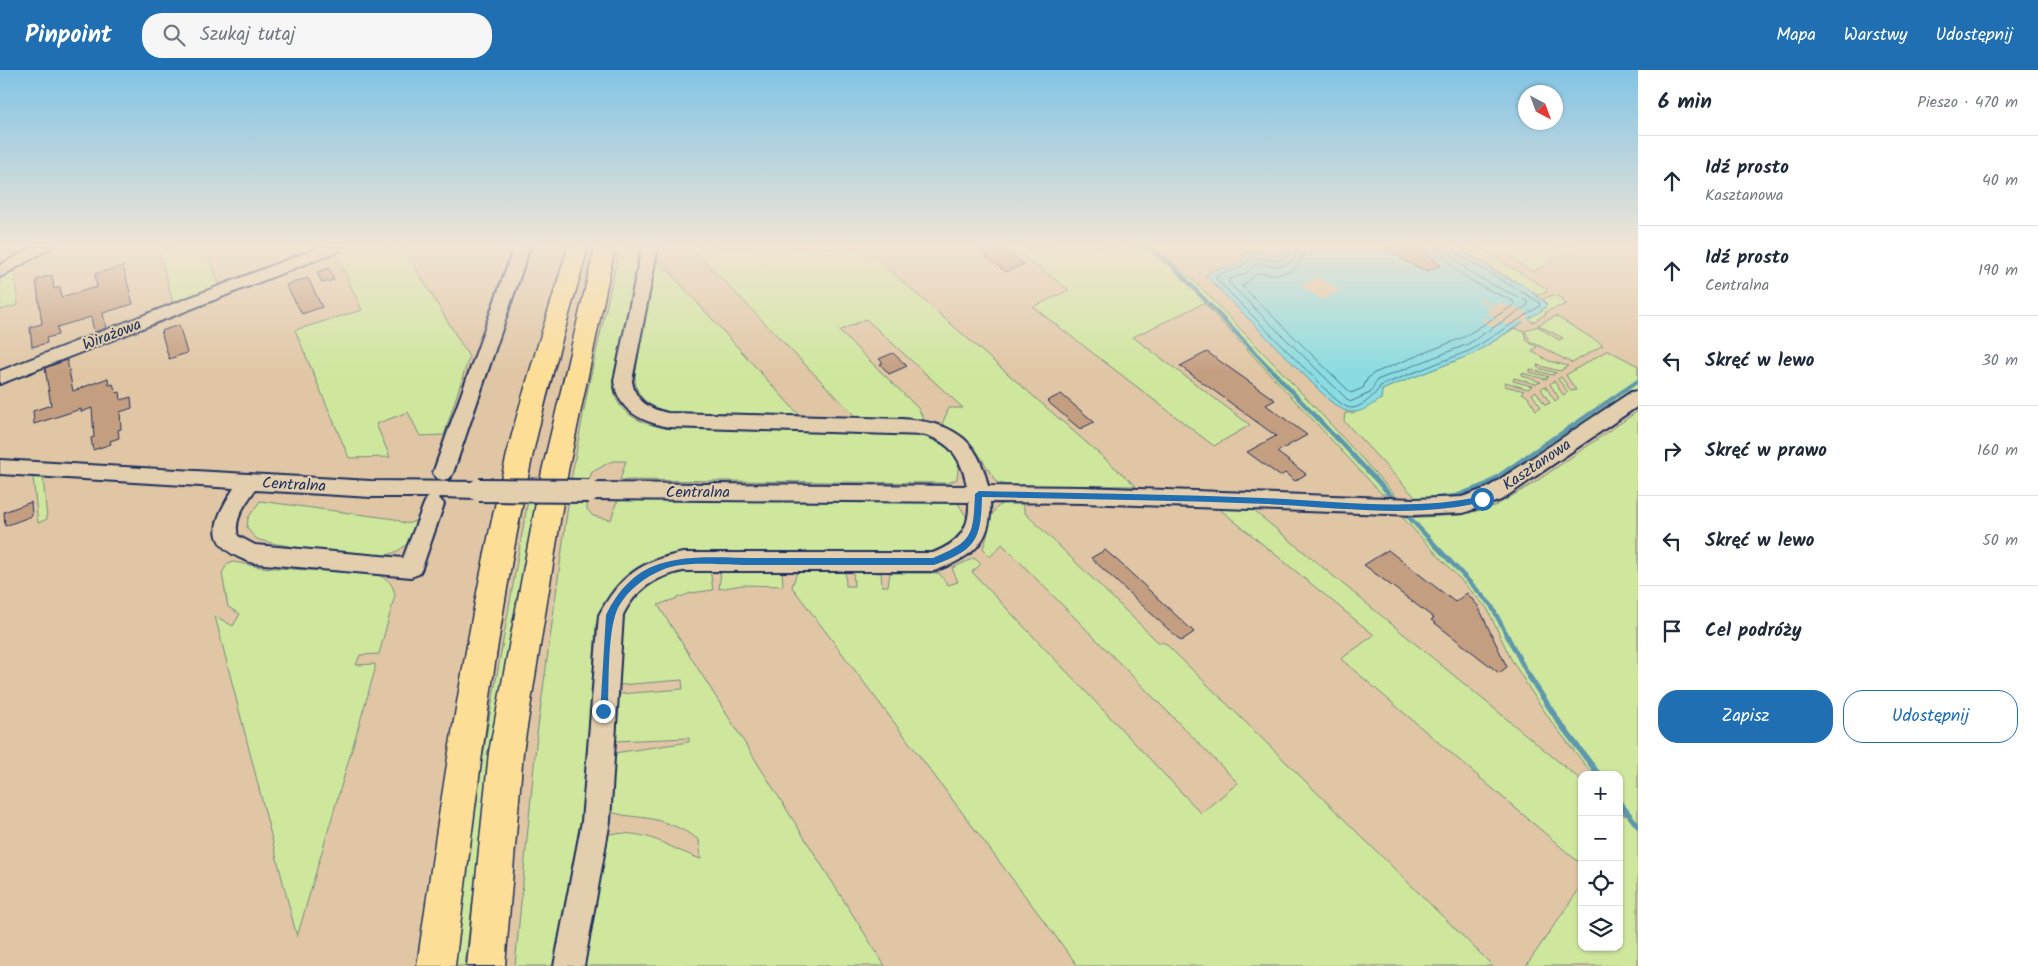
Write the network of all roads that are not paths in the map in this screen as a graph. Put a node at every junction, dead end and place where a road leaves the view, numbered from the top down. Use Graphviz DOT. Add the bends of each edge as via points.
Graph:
graph roads {
  1 [pos="228,289"];
  2 [pos="507,289"];
  3 [pos="566,289"];
  4 [pos="596,289"];
  5 [pos="642,289"];
  6 [pos="0,378"];
  7 [pos="1638,397"];
  8 [pos="0,468"];
  9 [pos="443,473"];
  10 [pos="249,482"];
  11 [pos="979,494"];
  12 [pos="434,504"];
  13 [pos="1397,507"];
  14 [pos="436,966"];
  15 [pos="486,966"];
  16 [pos="569,966"];
  1 -- 6 [label="street, Wirażowa"];
  2 -- 9 [label="street"];
  3 -- 14 [label="highway" via="508,511 465,747"];
  4 -- 15 [label="highway" via="555,471 506,752"];
  5 -- 11 [label="street" via="623,381 626,397 637,409 668,420 925,428 947,436 967,453"];
  7 -- 13 [label="street, Kasztanowa" via="1486,498 1452,506"];
  8 -- 10 [label="street, Centralna"];
  10 -- 11 [label="street, Centralna, bridge" via="371,489"];
  10 -- 12 [label="street" via="228,515 225,528 229,540 239,550 260,555 410,568"];
  11 -- 13 [label="street, Centralna"];
  11 -- 16 [label="street" via="978,526 971,541 961,550 934,562 683,562 659,567 630,585 611,615 596,821"];
}
